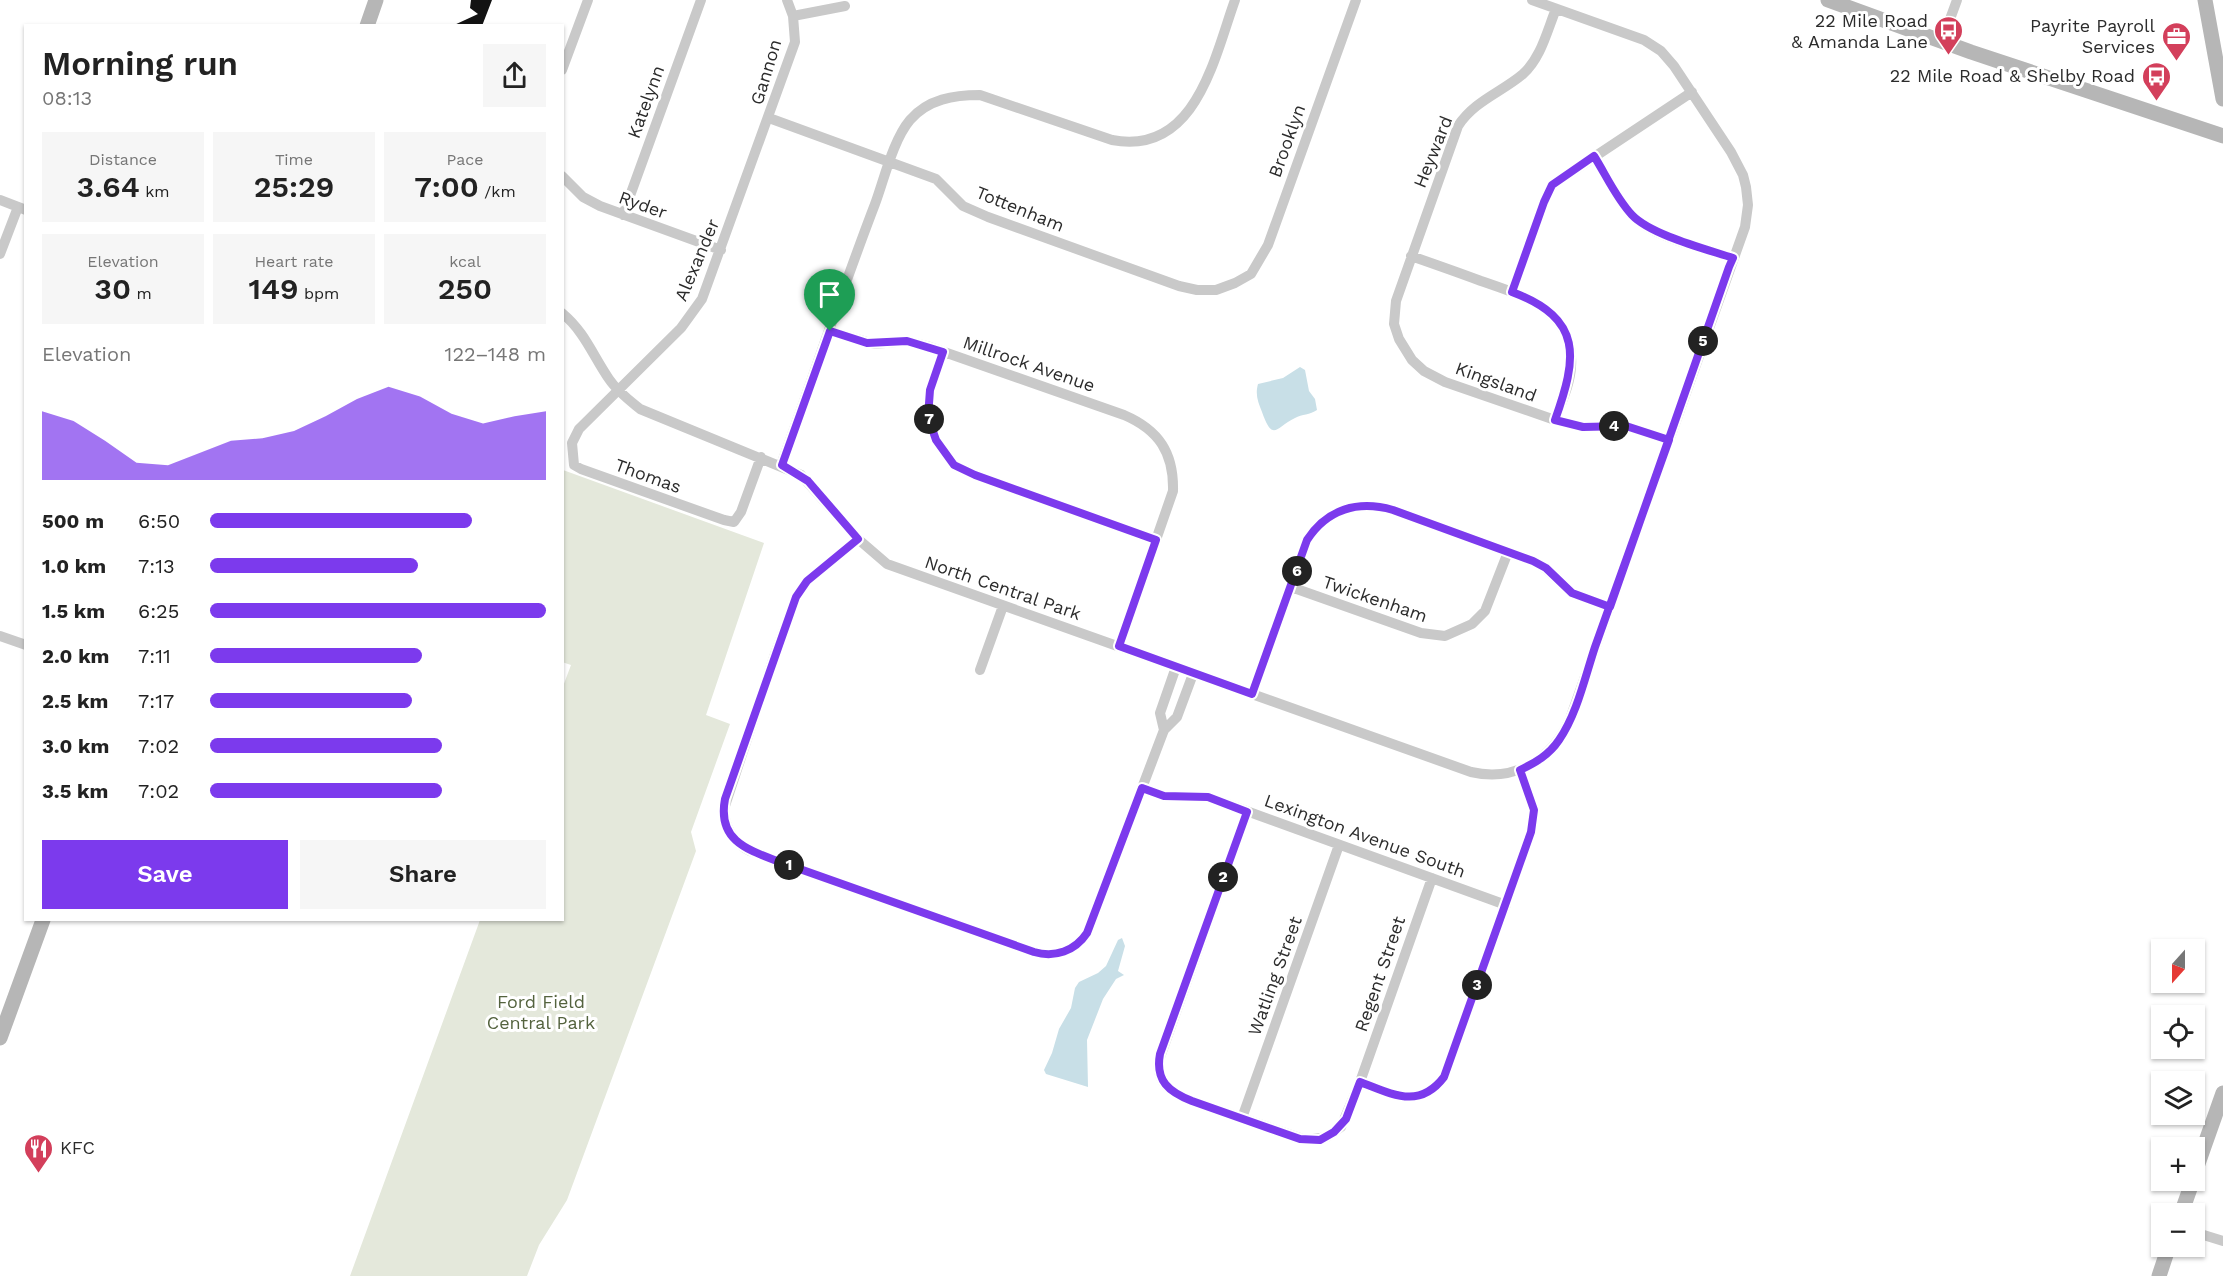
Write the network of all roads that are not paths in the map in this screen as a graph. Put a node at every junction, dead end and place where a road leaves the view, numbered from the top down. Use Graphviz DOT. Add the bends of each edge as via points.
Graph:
graph roads {
  1 [pos="376,0"];
  2 [pos="588,0"];
  3 [pos="701,0"];
  4 [pos="787,0"];
  5 [pos="1235,0"];
  6 [pos="1356,0"];
  7 [pos="1532,0"];
  8 [pos="1828,0"];
  9 [pos="2205,0"];
  10 [pos="1953,2"];
  11 [pos="845,6"];
  12 [pos="1556,9"];
  13 [pos="793,16"];
  14 [pos="368,24"];
  15 [pos="2217,29"];
  16 [pos="1942,41"];
  17 [pos="2218,46"];
  18 [pos="564,65"];
  19 [pos="1692,92"];
  20 [pos="2223,99"];
  21 [pos="769,118"];
  22 [pos="2223,136"];
  23 [pos="1594,156"];
  24 [pos="890,163"];
  25 [pos="564,178"];
  26 [pos="0,200"];
  27 [pos="22,209"];
  28 [pos="623,216"];
  29 [pos="721,250"];
  30 [pos="0,254"];
  31 [pos="1411,256"];
  32 [pos="1733,258"];
  33 [pos="1234,284"];
  34 [pos="1512,292"];
  35 [pos="564,315"];
  36 [pos="830,331"];
  37 [pos="1399,339"];
  38 [pos="943,352"];
  39 [pos="617,389"];
  40 [pos="1555,420"];
  41 [pos="1669,440"];
  42 [pos="761,457"];
  43 [pos="782,465"];
  44 [pos="858,539"];
  45 [pos="1156,540"];
  46 [pos="1508,552"];
  47 [pos="1291,587"];
  48 [pos="1003,606"];
  49 [pos="1610,607"];
  50 [pos="0,636"];
  51 [pos="24,644"];
  52 [pos="1119,646"];
  53 [pos="1176,668"];
  54 [pos="980,670"];
  55 [pos="1193,674"];
  56 [pos="1168,691"];
  57 [pos="1252,694"];
  58 [pos="1184,696"];
  59 [pos="1164,730"];
  60 [pos="1520,770"];
  61 [pos="1142,788"];
  62 [pos="1247,812"];
  63 [pos="1339,845"];
  64 [pos="1432,878"];
  65 [pos="1506,905"];
  66 [pos="43,921"];
  67 [pos="5,1009"];
  68 [pos="0,1038"];
  69 [pos="1360,1082"];
  70 [pos="2223,1093"];
  71 [pos="1242,1118"];
  72 [pos="2205,1144"];
  73 [pos="2205,1235"];
  74 [pos="2223,1241"];
  75 [pos="2165,1257"];
  76 [pos="2158,1276"];
  1 -- 14 [label="street"];
  2 -- 18 [label="street"];
  3 -- 28 [label="street, Katelynn"];
  4 -- 13 [label="street, Gannon"];
  5 -- 24 [label="street" via="1194,106 1172,128 1153,137 1112,140 1002,101 963,95 933,102 915,116"];
  6 -- 33 [label="street, Brooklyn" via="1268,245 1251,274"];
  7 -- 12 [label="street"];
  8 -- 16 [label="street"];
  9 -- 15 [label="street"];
  10 -- 16 [label="street"];
  11 -- 13 [label="street"];
  12 -- 19 [label="street" via="1653,45"];
  12 -- 31 [label="street, Heyward" via="1539,53 1528,69 1478,105 1458,126"];
  13 -- 21 [label="street, Gannon" via="795,42"];
  15 -- 17 [label="street"];
  16 -- 22 [label="street"];
  17 -- 20 [label="street"];
  19 -- 23 [label="street"];
  19 -- 32 [label="street, North Central Park" via="1743,175 1748,197 1746,215"];
  21 -- 24 [label="street, Tottenham"];
  21 -- 29 [label="street, Alexander"];
  23 -- 32 [label="street" via="1639,221 1656,231"];
  23 -- 34 [label="street" via="1552,185"];
  24 -- 33 [label="street, Tottenham" via="936,179 970,210 1179,286 1216,290"];
  24 -- 36 [label="street"];
  25 -- 28 [label="street, Ryder" via="583,197"];
  26 -- 27 [label="street"];
  27 -- 30 [label="street"];
  28 -- 29 [label="street, Ryder"];
  29 -- 39 [label="street, Alexander" via="695,310"];
  31 -- 34 [label="street"];
  31 -- 37 [label="street, Heyward" via="1395,301 1394,324"];
  32 -- 41 [label="street, North Central Park"];
  34 -- 40 [label="street" via="1536,302 1554,316 1568,340 1570,374"];
  35 -- 39 [label="street, North Central Park" via="584,335"];
  36 -- 38 [label="street, Millrock Avenue" via="867,343 907,341"];
  36 -- 43 [label="street"];
  37 -- 40 [label="street, Kingsland" via="1412,360 1445,382"];
  38 -- 45 [label="street" via="930,390 928,417 936,440 954,465"];
  38 -- 45 [label="street, Millrock Avenue" via="1133,419 1154,434 1174,471 1173,491"];
  39 -- 42 [label="street, North Central Park" via="640,409"];
  39 -- 42 [label="street, Thomas" via="579,429 572,443 574,465 581,469 734,522"];
  40 -- 41 [label="street, Kingsland" via="1583,427 1626,426"];
  41 -- 49 [label="street, North Central Park"];
  42 -- 43 [label="street, North Central Park"];
  43 -- 44 [label="street, North Central Park" via="808,481"];
  44 -- 48 [label="street, North Central Park" via="887,564"];
  44 -- 61 [label="street" via="807,581 796,597 725,799 724,814 730,833 739,844 760,855 1034,952 1054,954 1070,949 1087,933"];
  45 -- 52 [label="street"];
  46 -- 47 [label="street" via="1376,505 1357,506 1322,521 1307,540"];
  46 -- 47 [label="street, Twickenham" via="1485,611 1472,624 1445,636 1420,633"];
  46 -- 49 [label="street" via="1540,564 1572,593"];
  47 -- 57 [label="street"];
  48 -- 52 [label="street, North Central Park"];
  48 -- 54 [label="street"];
  49 -- 60 [label="street, North Central Park" via="1565,730 1552,750"];
  50 -- 51 [label="street"];
  52 -- 53 [label="street, North Central Park"];
  53 -- 55 [label="street, North Central Park"];
  53 -- 56 [label="street"];
  55 -- 57 [label="street, North Central Park"];
  55 -- 58 [label="street"];
  56 -- 58 [label="street"];
  56 -- 59 [label="street" via="1160,712"];
  57 -- 60 [label="street, North Central Park" via="1470,772 1488,775"];
  58 -- 59 [label="street" via="1177,717"];
  59 -- 61 [label="street"];
  60 -- 65 [label="street" via="1534,821"];
  61 -- 62 [label="street, Lexington Avenue South" via="1171,797 1208,797"];
  62 -- 63 [label="street, Lexington Avenue South"];
  62 -- 71 [label="street" via="1160,1054 1159,1075 1178,1095"];
  63 -- 64 [label="street, Lexington Avenue South"];
  63 -- 71 [label="street, Watling Street"];
  64 -- 65 [label="street, Lexington Avenue South"];
  64 -- 69 [label="street, Regent Street"];
  65 -- 69 [label="street" via="1444,1077 1435,1090 1401,1097"];
  66 -- 67 [label="street"];
  67 -- 68 [label="street"];
  69 -- 71 [label="street, Regent Street" via="1346,1119 1320,1140 1300,1139"];
  70 -- 72 [label="street"];
  73 -- 74 [label="street"];
  75 -- 76 [label="street"];
}
